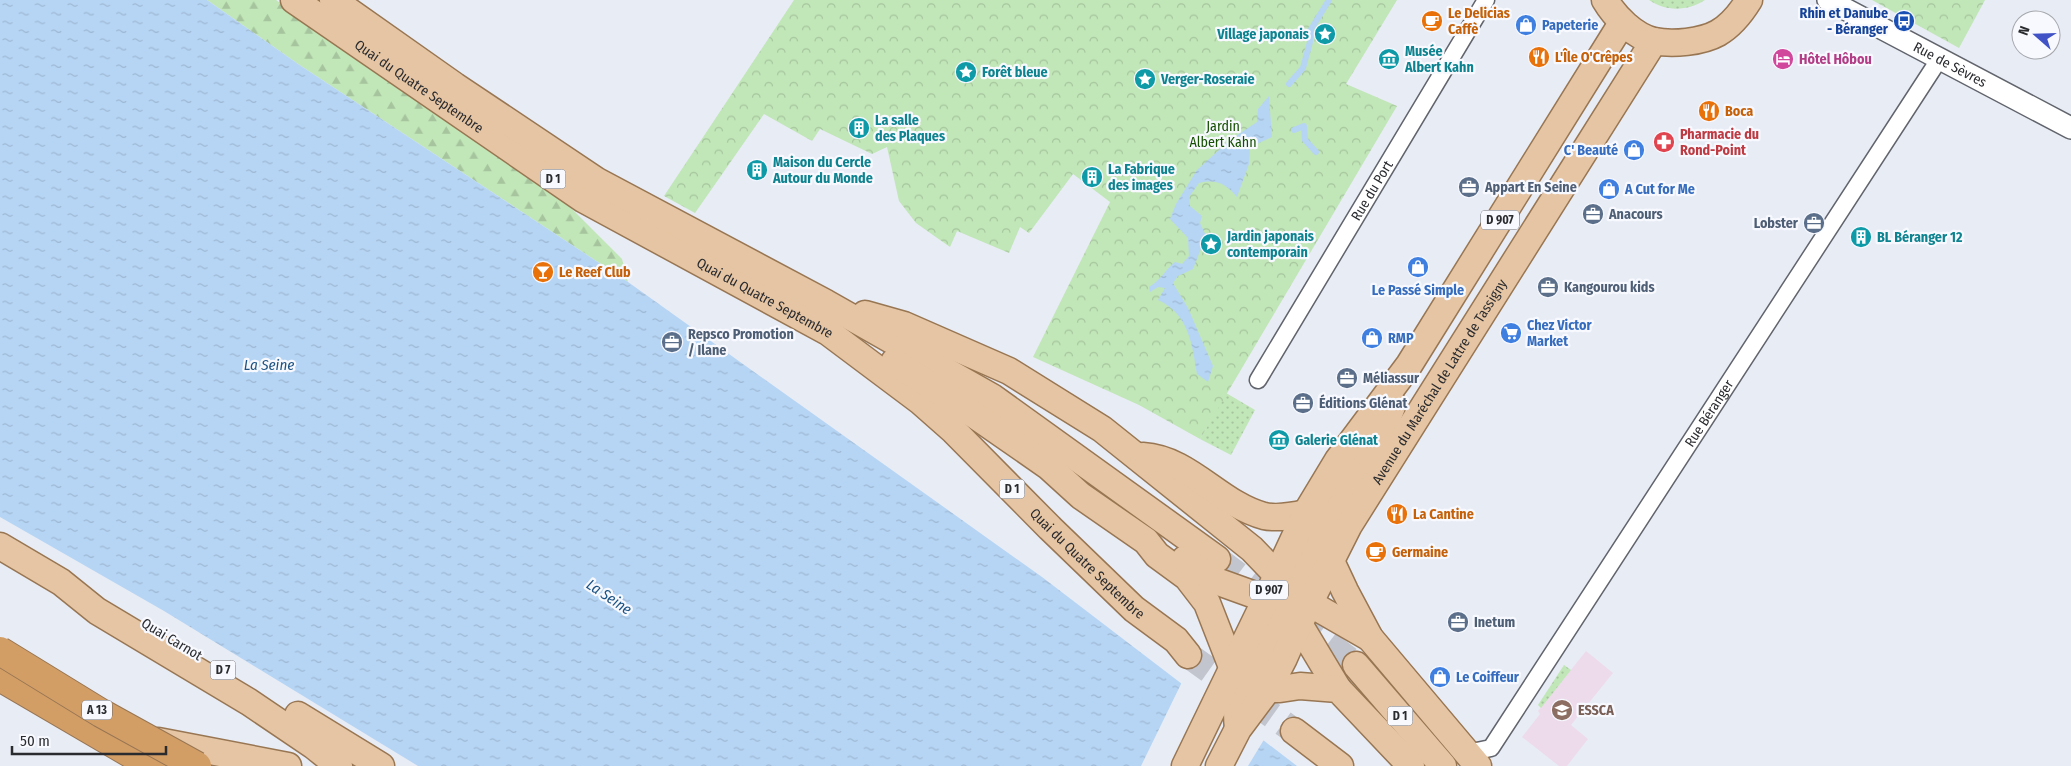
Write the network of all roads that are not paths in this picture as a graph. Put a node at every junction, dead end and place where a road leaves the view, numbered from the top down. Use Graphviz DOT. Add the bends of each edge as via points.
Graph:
graph roads {
  1 [pos="294,0"];
  2 [pos="333,0"];
  3 [pos="1486,0"];
  4 [pos="1605,0"];
  5 [pos="1749,0"];
  6 [pos="1828,0"];
  7 [pos="1622,23"];
  8 [pos="1654,41"];
  9 [pos="1940,58"];
  10 [pos="2071,128"];
  11 [pos="826,303"];
  12 [pos="828,332"];
  13 [pos="1409,365"];
  14 [pos="1258,380"];
  15 [pos="1135,455"];
  16 [pos="1306,513"];
  17 [pos="1146,541"];
  18 [pos="0,546"];
  19 [pos="1217,559"];
  20 [pos="1330,559"];
  21 [pos="1276,574"];
  22 [pos="61,582"];
  23 [pos="1290,607"];
  24 [pos="1363,634"];
  25 [pos="0,652"];
  26 [pos="1188,655"];
  27 [pos="0,659"];
  28 [pos="1322,662"];
  29 [pos="1356,665"];
  30 [pos="1232,667"];
  31 [pos="0,677"];
  32 [pos="1268,689"];
  33 [pos="1338,689"];
  34 [pos="1238,729"];
  35 [pos="1294,731"];
  36 [pos="128,735"];
  37 [pos="1473,760"];
  38 [pos="152,766"];
  39 [pos="182,766"];
  40 [pos="196,766"];
  41 [pos="288,766"];
  42 [pos="339,766"];
  43 [pos="381,766"];
  44 [pos="1185,766"];
  45 [pos="1219,766"];
  46 [pos="1340,766"];
  47 [pos="1411,766"];
  48 [pos="1443,766"];
  1 -- 12 [label="main road, Quai du Quatre Septembre / D 1" via="583,199"];
  2 -- 11 [label="main road, Quai du Quatre Septembre / D 1" via="597,181"];
  3 -- 14 [label="street, Rue du Port"];
  4 -- 7 [label="main road"];
  5 -- 8 [label="main road" via="1739,16 1718,33 1691,42"];
  6 -- 9 [label="street, Rue de Sèvres"];
  7 -- 8 [label="main road"];
  7 -- 13 [label="main road, Avenue du Maréchal de Lattre de Tassigny / D 907"];
  8 -- 20 [label="main road, Avenue du Maréchal de Lattre de Tassigny / D 907"];
  9 -- 10 [label="street, Rue de Sèvres"];
  9 -- 37 [label="street, Rue Béranger" via="1491,748"];
  11 -- 15 [label="main road" via="904,325 1009,371 1102,429"];
  11 -- 19 [label="main road, Quai du Quatre Septembre / D 1" via="992,397"];
  12 -- 17 [label="main road" via="868,348 928,383 1048,466 1081,496"];
  12 -- 26 [label="main road, Quai du Quatre Septembre / D 1" via="920,401 954,431 1134,609 1176,640"];
  13 -- 16 [label="main road, Avenue du Maréchal de Lattre de Tassigny / D 907" via="1338,460"];
  13 -- 23 [label="main road" via="1380,437 1336,505"];
  15 -- 16 [label="main road" via="1158,457 1174,463 1236,503 1264,516"];
  15 -- 21 [label="main road" via="1252,548"];
  16 -- 21 [label="main road, Avenue du Maréchal de Lattre de Tassigny / D 907"];
  17 -- 23 [label="main road" via="1164,545 1216,582"];
  17 -- 30 [label="main road" via="1157,555 1187,577 1204,597"];
  18 -- 22 [label="main road, Quai Carnot / D 7"];
  20 -- 23 [label="main road, Avenue du Maréchal de Lattre de Tassigny / D 907"];
  20 -- 24 [label="main road"];
  21 -- 23 [label="main road, Avenue du Maréchal de Lattre de Tassigny / D 907"];
  22 -- 42 [label="main road, Quai Carnot / D 7" via="97,611 249,702"];
  22 -- 43 [label="main road, Quai Carnot / D 7" via="107,601"];
  23 -- 24 [label="main road"];
  23 -- 28 [label="main road"];
  23 -- 30 [label="main road, Avenue du Maréchal de Lattre de Tassigny / D 907"];
  23 -- 32 [label="main road, Avenue du Maréchal de Lattre de Tassigny / D 907" via="1284,658"];
  23 -- 34 [label="main road" via="1237,703"];
  24 -- 28 [label="main road" via="1328,642"];
  24 -- 37 [label="main road"];
  25 -- 40 [label="highway, A 13, bridge"];
  27 -- 36 [label="main road"];
  28 -- 33 [label="main road"];
  29 -- 48 [label="main road, D 1"];
  30 -- 44 [label="main road, Avenue du Maréchal de Lattre de Tassigny"];
  31 -- 38 [label="highway, A 13"];
  32 -- 33 [label="main road" via="1300,686"];
  32 -- 34 [label="main road, Avenue du Maréchal de Lattre de Tassigny / D 907"];
  33 -- 47 [label="main road"];
  34 -- 45 [label="main road, D 907"];
  35 -- 46 [label="main road"];
  36 -- 39 [label="main road"];
  36 -- 41 [label="main road"];
}
